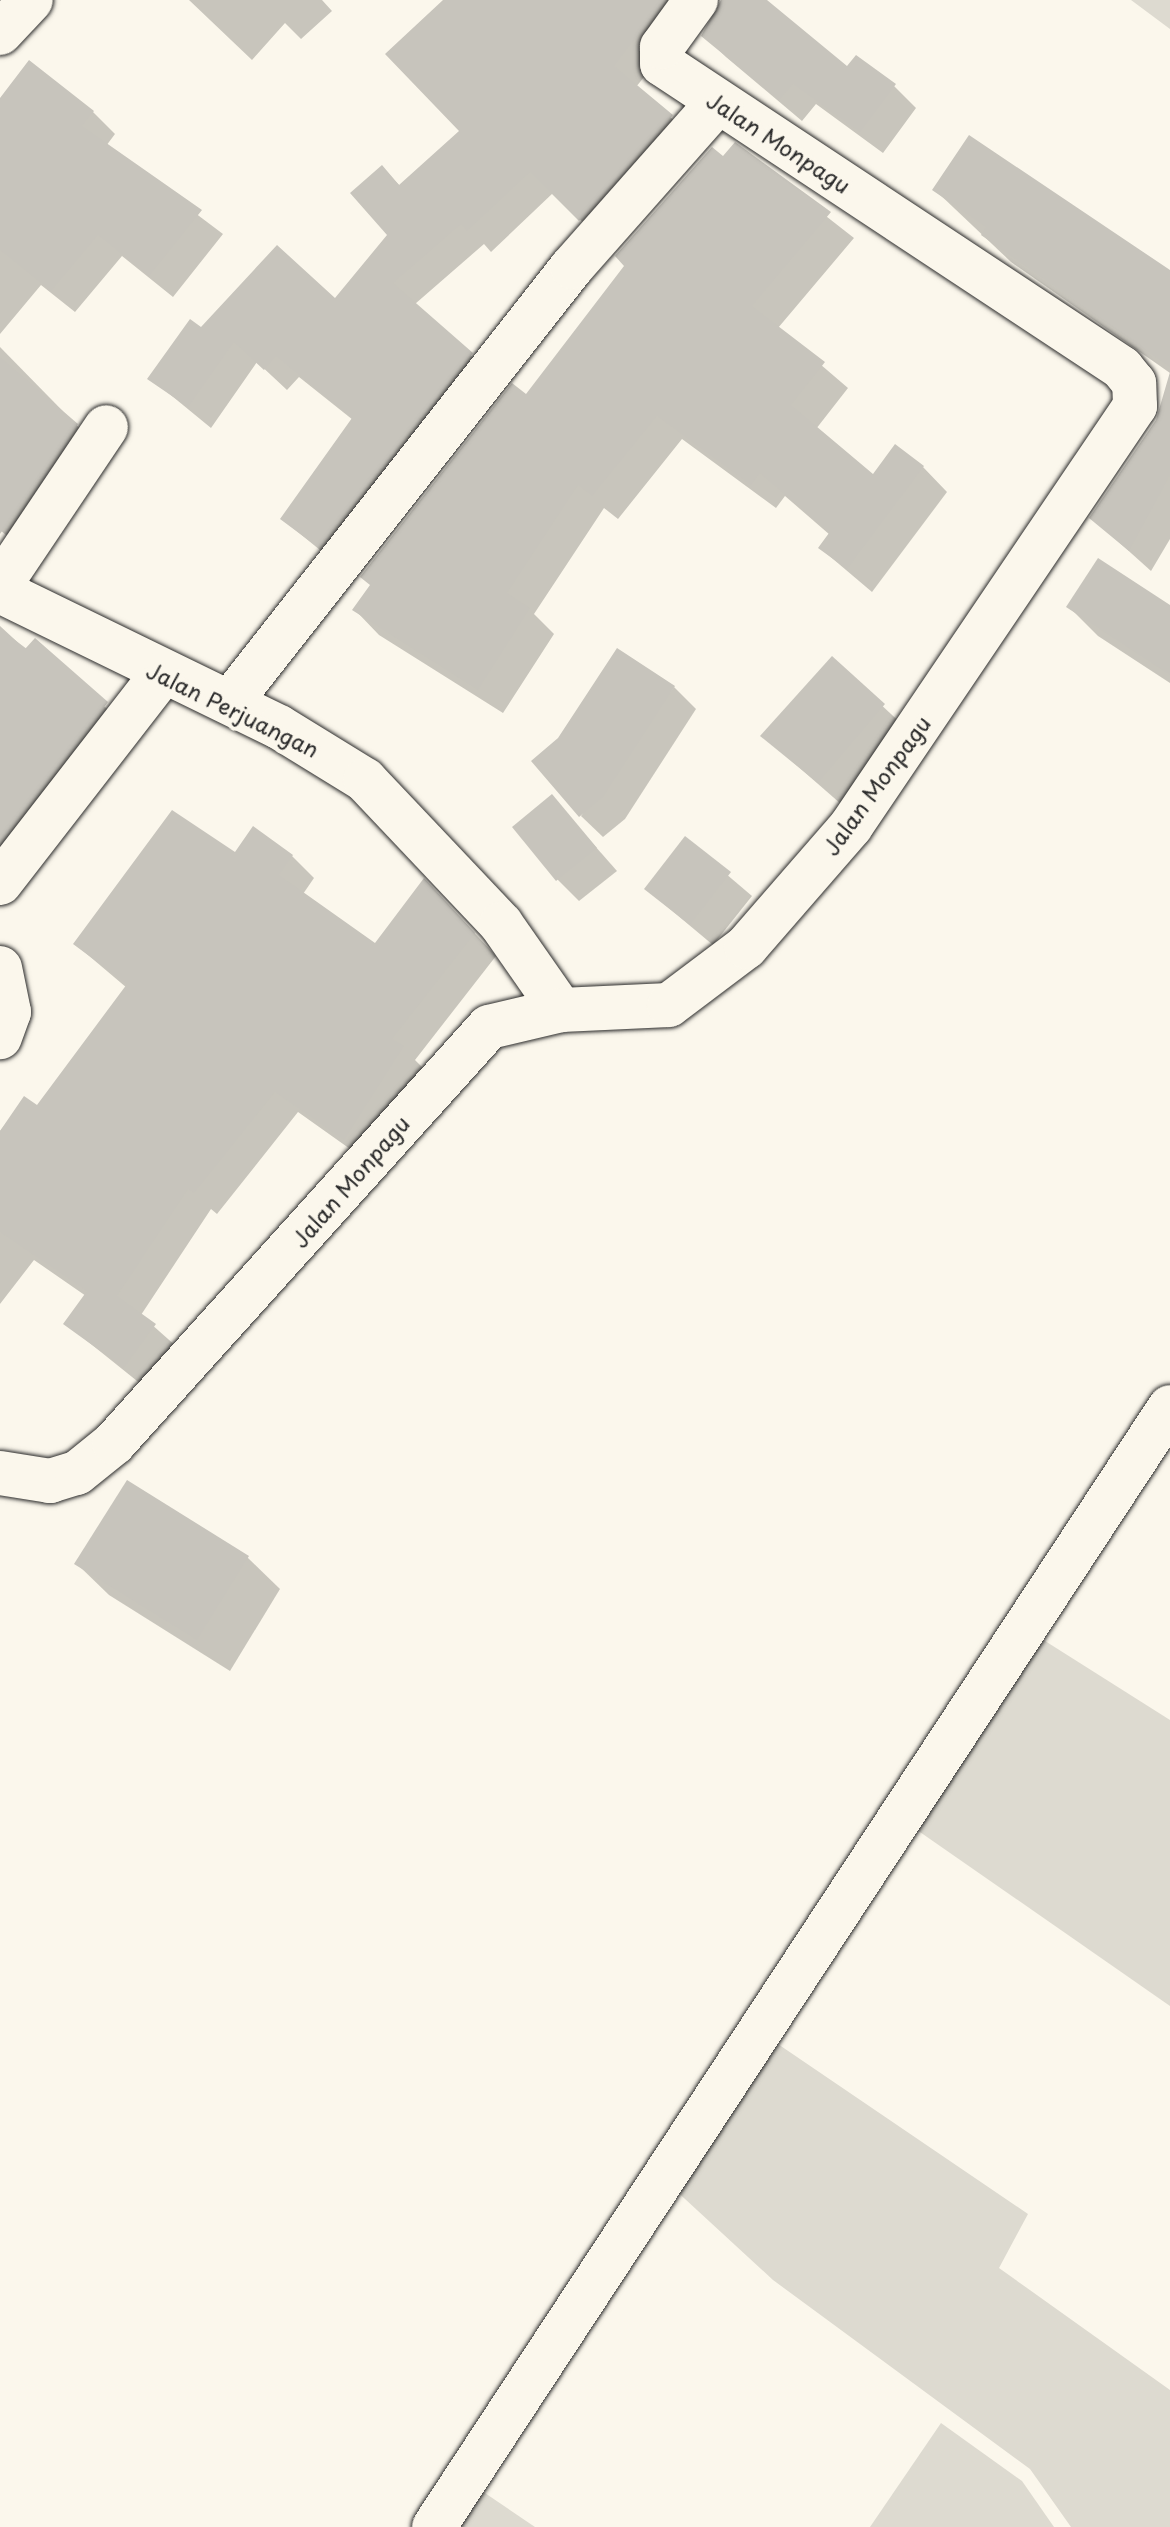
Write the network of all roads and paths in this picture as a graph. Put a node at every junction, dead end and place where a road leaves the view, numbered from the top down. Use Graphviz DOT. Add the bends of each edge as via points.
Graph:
graph roads {
  1 [pos="31,0"];
  2 [pos="696,0"];
  3 [pos="0,33"];
  4 [pos="718,102"];
  5 [pos="106,427"];
  6 [pos="0,585"];
  7 [pos="0,591"];
  8 [pos="163,673"];
  9 [pos="230,702"];
  10 [pos="0,883"];
  11 [pos="0,968"];
  12 [pos="561,1010"];
  13 [pos="0,1037"];
  14 [pos="1170,1407"];
  15 [pos="0,1473"];
  16 [pos="434,2527"];
  1 -- 3 [label="street"];
  2 -- 4 [label="street, Jalan Monpagu" via="662,47 662,64"];
  4 -- 9 [label="street" via="572,267"];
  4 -- 12 [label="street, Jalan Monpagu" via="1122,368 1134,383 1135,406 851,826 746,947 669,1005"];
  5 -- 6 [label="street"];
  7 -- 8 [label="street, Jalan Perjuangan"];
  8 -- 9 [label="street, Jalan Perjuangan"];
  8 -- 10 [label="street"];
  9 -- 12 [label="street, Jalan Perjuangan" via="326,754 405,816 501,924"];
  11 -- 13 [label="street" via="9,1012"];
  12 -- 15 [label="street, Jalan Monpagu" via="511,1017 473,1042 114,1443 77,1473 50,1481"];
  14 -- 16 [label="street"];
}
